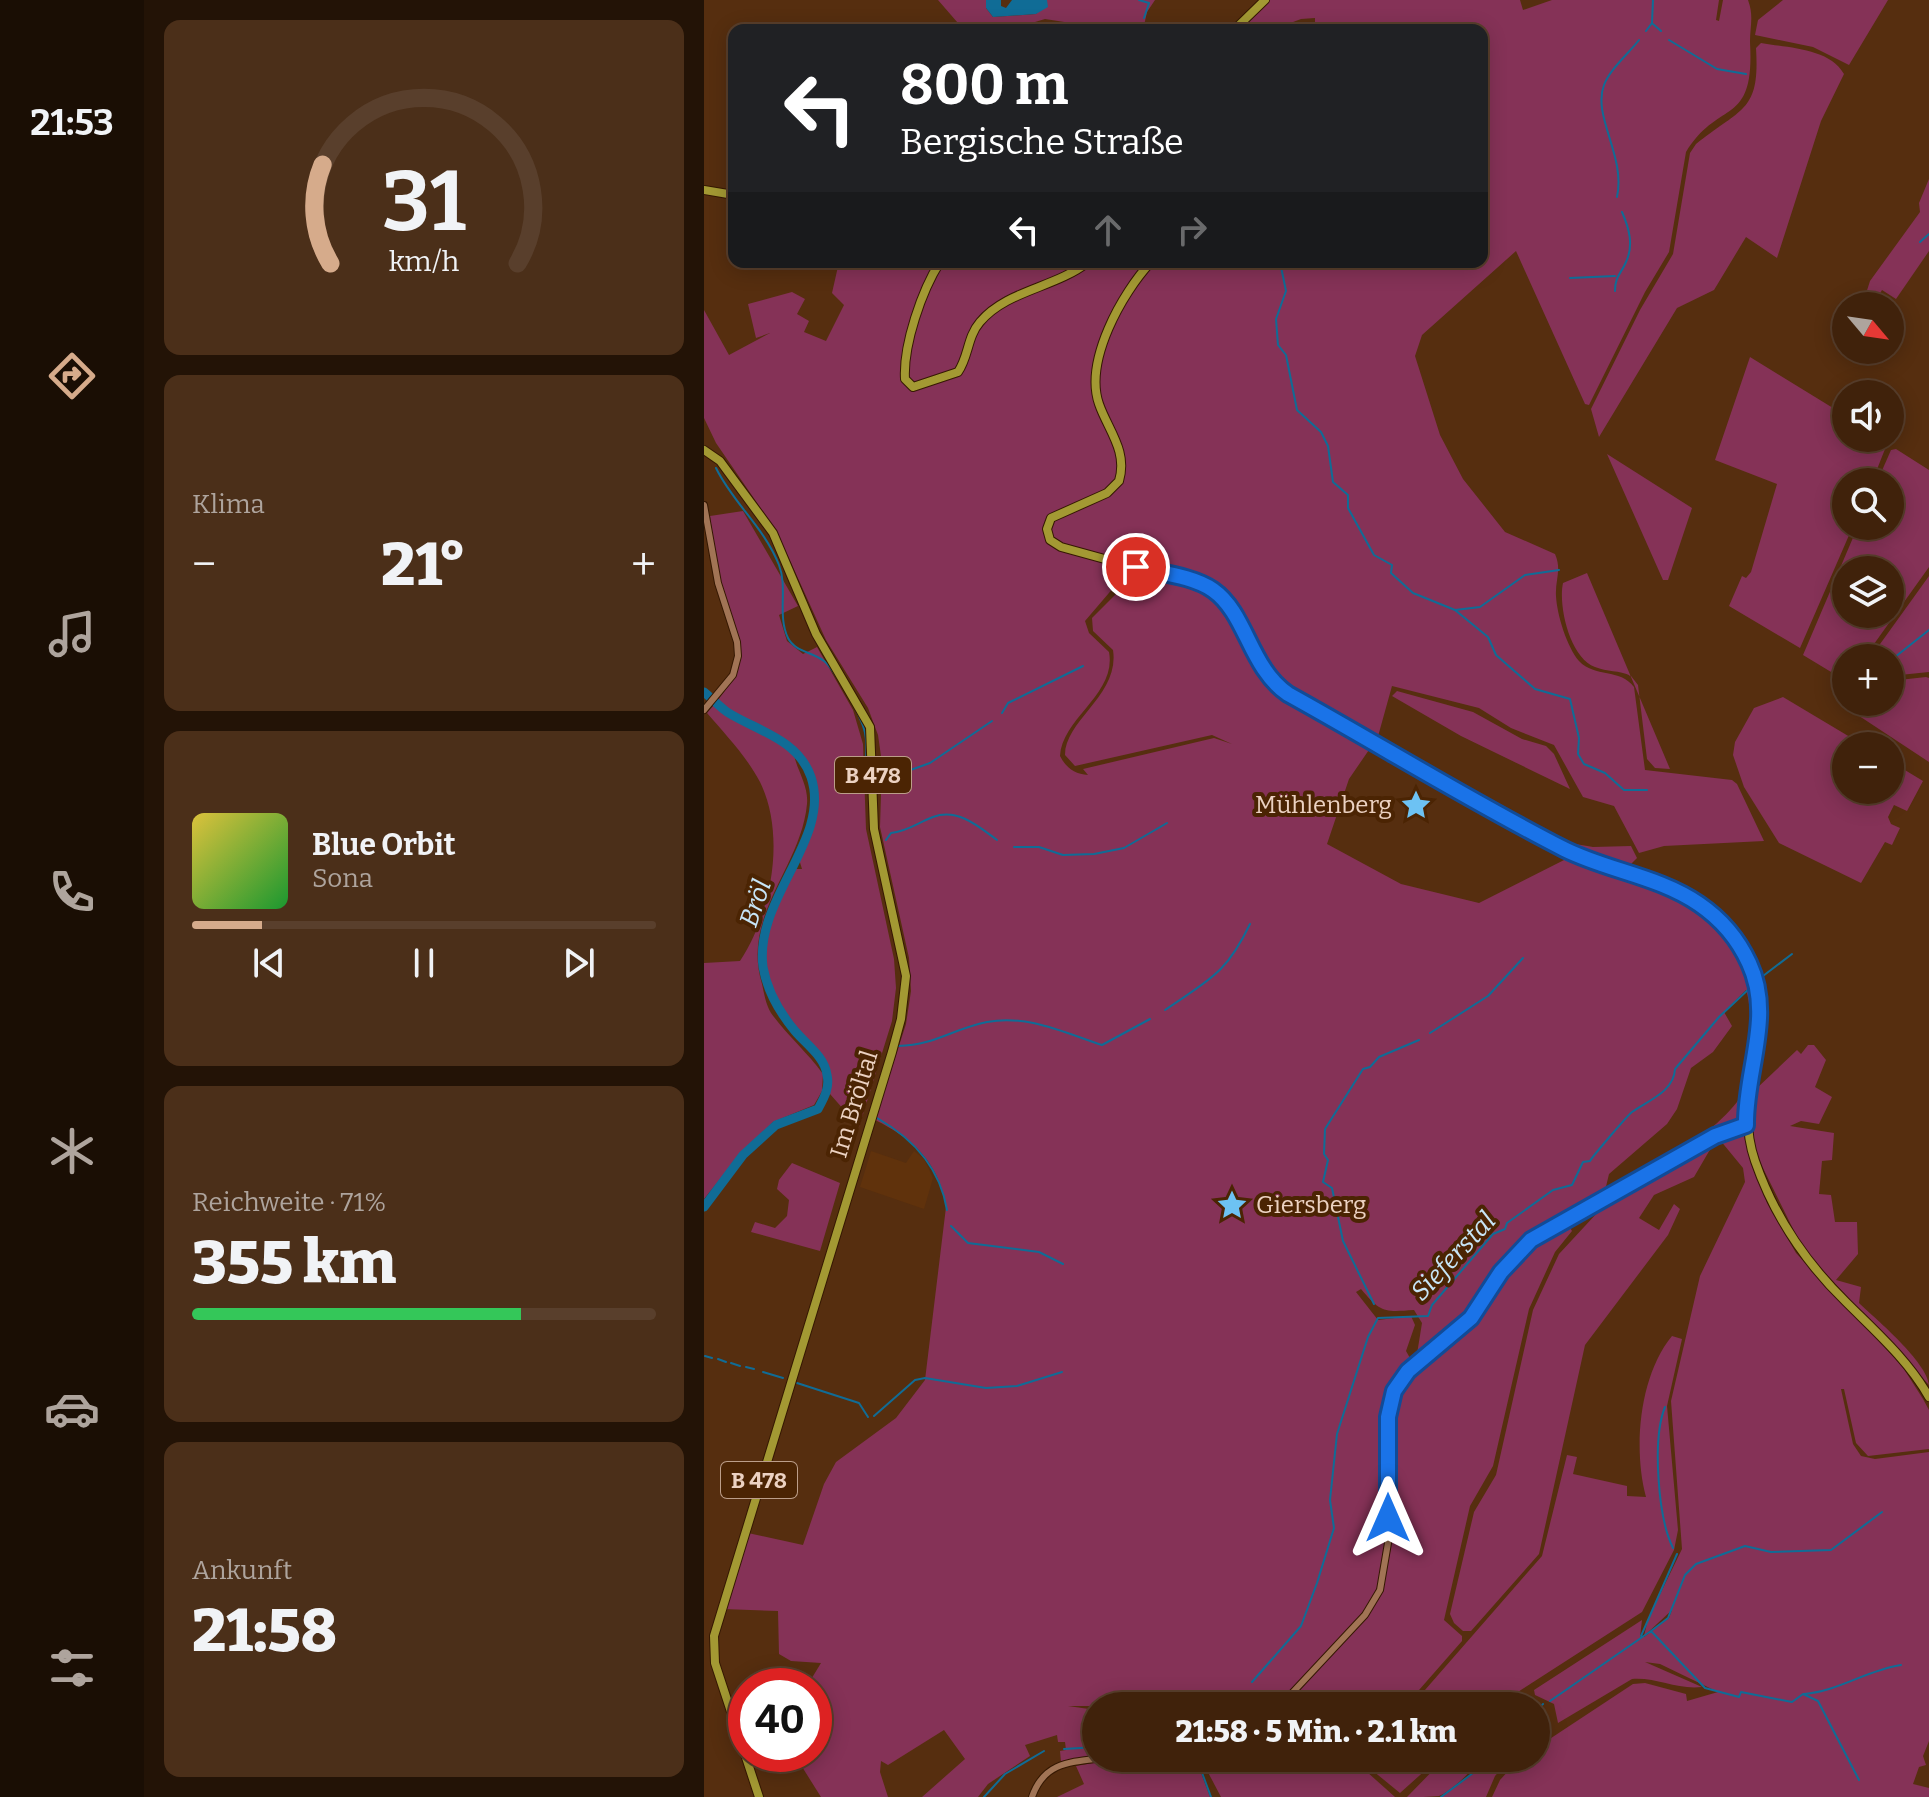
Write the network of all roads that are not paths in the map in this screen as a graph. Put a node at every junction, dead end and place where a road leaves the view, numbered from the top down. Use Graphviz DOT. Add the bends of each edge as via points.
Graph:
graph roads {
  1 [pos="1265,0"];
  2 [pos="1240,24"];
  3 [pos="704,190"];
  4 [pos="728,194"];
  5 [pos="937,268"];
  6 [pos="1079,268"];
  7 [pos="1146,268"];
  8 [pos="704,450"];
  9 [pos="704,505"];
  10 [pos="704,710"];
  11 [pos="1746,1125"];
  12 [pos="1929,1397"];
  13 [pos="1293,1692"];
  14 [pos="1082,1762"];
  15 [pos="759,1797"];
  16 [pos="1032,1797"];
  1 -- 2 [label="main road"];
  3 -- 4 [label="main road"];
  5 -- 6 [label="main road" via="924,291 905,367 906,381 913,387 958,372 970,337 992,310"];
  7 -- 11 [label="main road" via="1129,291 1094,371 1097,399 1119,450 1119,481 1107,493 1051,518 1048,537 1061,547 1210,588 1228,605 1272,683 1567,851 1681,893 1728,929 1751,966 1760,1009"];
  8 -- 15 [label="main road, Im Bröltal / B 478" via="720,461 773,533 816,634 870,727 874,829 906,976 892,1052 714,1636 715,1663"];
  9 -- 10 [label="street" via="718,583 737,642 736,669"];
  11 -- 12 [label="main road" via="1768,1194 1801,1251 1911,1369"];
  11 -- 13 [label="street" via="1715,1136 1531,1240 1501,1272 1471,1318 1408,1371 1394,1391 1388,1417 1388,1543 1380,1590 1365,1615"];
  14 -- 16 [label="street" via="1051,1768"];
}
